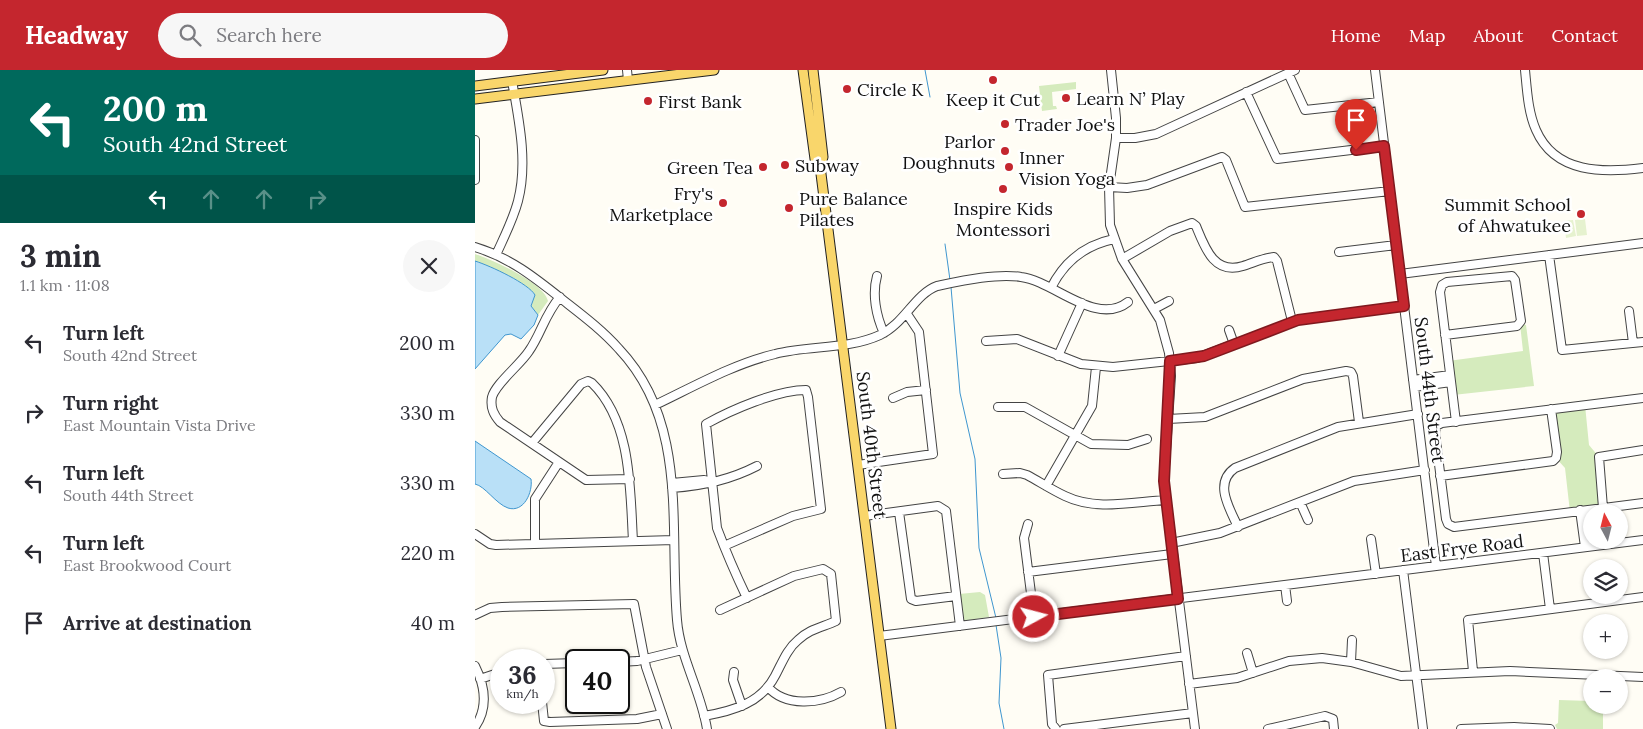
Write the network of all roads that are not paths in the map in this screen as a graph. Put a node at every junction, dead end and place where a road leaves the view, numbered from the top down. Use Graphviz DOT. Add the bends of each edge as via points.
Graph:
graph roads {
  1 [pos="603,70"];
  2 [pos="627,70"];
  3 [pos="714,70"];
  4 [pos="803,70"];
  5 [pos="813,70"];
  6 [pos="1111,70"];
  7 [pos="1375,70"];
  8 [pos="1525,70"];
  9 [pos="1291,72"];
  10 [pos="628,80"];
  11 [pos="512,81"];
  12 [pos="475,86"];
  13 [pos="1246,92"];
  14 [pos="514,95"];
  15 [pos="475,99"];
  16 [pos="1379,102"];
  17 [pos="1116,138"];
  18 [pos="475,140"];
  19 [pos="1384,146"];
  20 [pos="820,166"];
  21 [pos="1643,168"];
  22 [pos="475,180"];
  23 [pos="1109,187"];
  24 [pos="1390,190"];
  25 [pos="1114,239"];
  26 [pos="1643,243"];
  27 [pos="1397,244"];
  28 [pos="475,248"];
  29 [pos="1339,252"];
  30 [pos="496,255"];
  31 [pos="1549,255"];
  32 [pos="1121,259"];
  33 [pos="1400,274"];
  34 [pos="877,276"];
  35 [pos="1051,288"];
  36 [pos="559,297"];
  37 [pos="1169,301"];
  38 [pos="1128,302"];
  39 [pos="1083,303"];
  40 [pos="1404,306"];
  41 [pos="1154,309"];
  42 [pos="1629,311"];
  43 [pos="907,314"];
  44 [pos="1292,321"];
  45 [pos="1229,330"];
  46 [pos="884,333"];
  47 [pos="1445,335"];
  48 [pos="986,341"];
  49 [pos="1643,342"];
  50 [pos="1633,343"];
  51 [pos="843,344"];
  52 [pos="1234,344"];
  53 [pos="1058,356"];
  54 [pos="1170,361"];
  55 [pos="1096,367"];
  56 [pos="1451,379"];
  57 [pos="1414,384"];
  58 [pos="926,390"];
  59 [pos="893,398"];
  60 [pos="1643,398"];
  61 [pos="655,405"];
  62 [pos="998,407"];
  63 [pos="1551,409"];
  64 [pos="1418,414"];
  65 [pos="1168,419"];
  66 [pos="1359,422"];
  67 [pos="1456,422"];
  68 [pos="1075,436"];
  69 [pos="1147,439"];
  70 [pos="532,443"];
  71 [pos="1643,450"];
  72 [pos="559,462"];
  73 [pos="858,465"];
  74 [pos="757,466"];
  75 [pos="1425,470"];
  76 [pos="1003,474"];
  77 [pos="1440,476"];
  78 [pos="630,479"];
  79 [pos="712,482"];
  80 [pos="672,485"];
  81 [pos="1046,486"];
  82 [pos="1166,500"];
  83 [pos="1300,502"];
  84 [pos="1643,503"];
  85 [pos="1603,504"];
  86 [pos="1628,505"];
  87 [pos="1583,510"];
  88 [pos="899,512"];
  89 [pos="864,516"];
  90 [pos="1308,520"];
  91 [pos="1028,524"];
  92 [pos="1238,527"];
  93 [pos="475,534"];
  94 [pos="1371,539"];
  95 [pos="674,540"];
  96 [pos="1643,540"];
  97 [pos="633,541"];
  98 [pos="1628,541"];
  99 [pos="1171,542"];
  100 [pos="535,544"];
  101 [pos="1583,544"];
  102 [pos="720,545"];
  103 [pos="1543,553"];
  104 [pos="1172,554"];
  105 [pos="1436,566"];
  106 [pos="1403,570"];
  107 [pos="1028,572"];
  108 [pos="1376,574"];
  109 [pos="1285,585"];
  110 [pos="956,596"];
  111 [pos="1643,597"];
  112 [pos="747,598"];
  113 [pos="1178,599"];
  114 [pos="1287,601"];
  115 [pos="1550,609"];
  116 [pos="719,610"];
  117 [pos="475,615"];
  118 [pos="1034,617"];
  119 [pos="960,626"];
  120 [pos="879,636"];
  121 [pos="1351,640"];
  122 [pos="682,650"];
  123 [pos="1247,653"];
  124 [pos="1186,656"];
  125 [pos="644,659"];
  126 [pos="630,661"];
  127 [pos="1351,662"];
  128 [pos="475,666"];
  129 [pos="1473,671"];
  130 [pos="735,672"];
  131 [pos="1253,673"];
  132 [pos="490,675"];
  133 [pos="1417,676"];
  134 [pos="1643,677"];
  135 [pos="480,678"];
  136 [pos="1189,684"];
  137 [pos="768,687"];
  138 [pos="841,692"];
  139 [pos="742,706"];
  140 [pos="1193,713"];
  141 [pos="543,714"];
  142 [pos="662,714"];
  143 [pos="704,716"];
  144 [pos="475,727"];
  145 [pos="667,729"];
  146 [pos="707,729"];
  147 [pos="890,729"];
  148 [pos="1055,729"];
  149 [pos="1064,729"];
  150 [pos="1195,729"];
  151 [pos="1268,729"];
  152 [pos="1334,729"];
  153 [pos="1423,729"];
  154 [pos="1461,729"];
  155 [pos="1550,729"];
  1 -- 11 [label="main road"];
  2 -- 10 [label="street"];
  3 -- 10 [label="main road"];
  4 -- 20 [label="main road, South 40th Street" via="815,159"];
  5 -- 20 [label="main road, South 40th Street" via="823,157"];
  6 -- 17 [label="street"];
  7 -- 16 [label="street, South 44th Street"];
  8 -- 21 [label="street" via="1528,102 1537,132 1555,154 1581,168 1600,172"];
  9 -- 13 [label="street"];
  9 -- 16 [label="street" via="1305,110"];
  10 -- 14 [label="main road"];
  11 -- 12 [label="main road"];
  11 -- 14 [label="street"];
  13 -- 17 [label="street" via="1156,134"];
  13 -- 19 [label="street" via="1277,159"];
  14 -- 15 [label="main road"];
  14 -- 30 [label="street" via="523,158 522,176 513,218"];
  16 -- 19 [label="street, South 44th Street"];
  17 -- 23 [label="street"];
  18 -- 22 [label="street"];
  19 -- 24 [label="street, South 44th Street"];
  20 -- 51 [label="main road, South 40th Street"];
  23 -- 24 [label="street" via="1147,185 1222,157 1245,207"];
  23 -- 25 [label="street" via="1109,215"];
  24 -- 27 [label="street, South 44th Street"];
  25 -- 32 [label="street"];
  25 -- 35 [label="street" via="1065,260"];
  26 -- 31 [label="street"];
  27 -- 29 [label="street"];
  27 -- 33 [label="street, South 44th Street"];
  28 -- 30 [label="street"];
  30 -- 36 [label="street" via="534,276"];
  31 -- 33 [label="street"];
  31 -- 50 [label="street" via="1562,350"];
  32 -- 41 [label="street"];
  32 -- 44 [label="street" via="1170,230 1192,224 1196,226 1208,254 1220,265 1235,268 1274,257"];
  33 -- 40 [label="street, South 44th Street"];
  34 -- 46 [label="street" via="878,318"];
  35 -- 39 [label="street"];
  35 -- 43 [label="street" via="1030,278 1015,276 949,283 933,287"];
  36 -- 61 [label="street" via="621,350"];
  36 -- 70 [label="street" via="547,313 528,353 494,393 492,406 501,422"];
  37 -- 41 [label="street"];
  38 -- 39 [label="street" via="1121,308 1107,310"];
  39 -- 53 [label="street"];
  40 -- 44 [label="street"];
  40 -- 57 [label="street, South 44th Street"];
  41 -- 54 [label="street" via="1166,338"];
  42 -- 50 [label="street"];
  43 -- 46 [label="street"];
  43 -- 58 [label="street" via="919,332"];
  44 -- 52 [label="street"];
  45 -- 52 [label="street"];
  46 -- 51 [label="street"];
  47 -- 47 [label="street" via="1442,285 1512,276 1520,324"];
  47 -- 56 [label="street"];
  48 -- 53 [label="street" via="1022,340"];
  49 -- 50 [label="street"];
  51 -- 61 [label="street" via="775,354"];
  51 -- 73 [label="main road, South 40th Street"];
  52 -- 54 [label="street" via="1204,356"];
  53 -- 55 [label="street"];
  54 -- 55 [label="street"];
  54 -- 65 [label="street"];
  55 -- 68 [label="street" via="1092,406"];
  56 -- 57 [label="street"];
  56 -- 67 [label="street"];
  57 -- 64 [label="street, South 44th Street"];
  58 -- 59 [label="street" via="907,392"];
  58 -- 73 [label="street" via="933,454"];
  60 -- 63 [label="street"];
  61 -- 80 [label="street" via="669,450"];
  62 -- 68 [label="street" via="1025,406"];
  63 -- 67 [label="street"];
  63 -- 77 [label="street" via="1556,458 1553,461"];
  64 -- 66 [label="street"];
  64 -- 75 [label="street, South 44th Street"];
  65 -- 66 [label="street" via="1205,418 1303,379 1351,372"];
  65 -- 82 [label="street" via="1164,468"];
  66 -- 92 [label="street" via="1317,434 1230,472 1223,489"];
  67 -- 77 [label="street" via="1436,426"];
  68 -- 69 [label="street" via="1101,446 1133,444"];
  68 -- 81 [label="street"];
  70 -- 72 [label="street"];
  70 -- 78 [label="street" via="581,384 588,382 595,386 619,429"];
  71 -- 85 [label="street" via="1599,457"];
  72 -- 78 [label="street" via="586,480"];
  72 -- 100 [label="street" via="535,499"];
  73 -- 89 [label="main road, South 40th Street"];
  74 -- 79 [label="street"];
  75 -- 83 [label="street" via="1359,479"];
  75 -- 105 [label="street, South 44th Street"];
  76 -- 81 [label="street" via="1020,473"];
  77 -- 87 [label="street" via="1448,524 1454,527"];
  78 -- 97 [label="street"];
  79 -- 80 [label="street"];
  79 -- 102 [label="street"];
  79 -- 102 [label="street" via="706,424 765,399 805,390 821,509 793,516"];
  80 -- 95 [label="street"];
  81 -- 82 [label="street" via="1066,497 1093,504"];
  82 -- 99 [label="street"];
  83 -- 90 [label="street"];
  83 -- 92 [label="street"];
  84 -- 86 [label="street"];
  88 -- 89 [label="street"];
  88 -- 110 [label="street" via="911,599"];
  88 -- 110 [label="street" via="938,506 946,511"];
  89 -- 120 [label="main road, South 40th Street"];
  91 -- 107 [label="street" via="1024,538"];
  92 -- 99 [label="street" via="1201,538"];
  93 -- 100 [label="street" via="490,544"];
  94 -- 108 [label="street"];
  95 -- 97 [label="street"];
  95 -- 122 [label="street" via="677,619"];
  96 -- 98 [label="street, East Frye Road"];
  97 -- 100 [label="street"];
  99 -- 104 [label="street"];
  101 -- 103 [label="street, East Frye Road"];
  102 -- 112 [label="street"];
  103 -- 105 [label="street, East Frye Road"];
  103 -- 115 [label="street"];
  104 -- 107 [label="street"];
  104 -- 113 [label="street"];
  105 -- 106 [label="street, East Frye Road"];
  106 -- 108 [label="street, East Frye Road"];
  106 -- 133 [label="street"];
  107 -- 118 [label="street"];
  108 -- 109 [label="street, East Frye Road"];
  109 -- 113 [label="street, East Frye Road"];
  109 -- 114 [label="street"];
  110 -- 119 [label="street"];
  111 -- 115 [label="street"];
  112 -- 116 [label="street"];
  112 -- 137 [label="street" via="801,574 823,568 831,574 836,621 799,638"];
  113 -- 118 [label="street, East Frye Road"];
  113 -- 124 [label="street"];
  115 -- 129 [label="street" via="1468,620"];
  117 -- 125 [label="street" via="502,607 634,604"];
  118 -- 119 [label="street, East Frye Road"];
  119 -- 120 [label="street, East Frye Road"];
  120 -- 147 [label="main road, South 40th Street"];
  121 -- 127 [label="street"];
  122 -- 125 [label="street"];
  122 -- 143 [label="street"];
  123 -- 131 [label="street"];
  124 -- 136 [label="street"];
  124 -- 148 [label="street" via="1048,675"];
  125 -- 126 [label="street"];
  125 -- 142 [label="street"];
  127 -- 131 [label="street" via="1322,658 1299,660"];
  127 -- 133 [label="street" via="1377,674"];
  128 -- 135 [label="street"];
  129 -- 133 [label="street"];
  129 -- 134 [label="street" via="1544,671"];
  130 -- 139 [label="street" via="733,680"];
  131 -- 136 [label="street"];
  132 -- 135 [label="street"];
  133 -- 153 [label="street"];
  135 -- 144 [label="street" via="484,691 482,712"];
  136 -- 140 [label="street"];
  137 -- 138 [label="street" via="794,702 832,697"];
  137 -- 139 [label="street" via="756,699"];
  139 -- 143 [label="street"];
  140 -- 149 [label="street"];
  140 -- 150 [label="street"];
  141 -- 142 [label="street" via="544,721 637,720"];
  142 -- 145 [label="street"];
  143 -- 146 [label="street"];
  151 -- 152 [label="street" via="1330,716"];
  154 -- 155 [label="street"];
}
